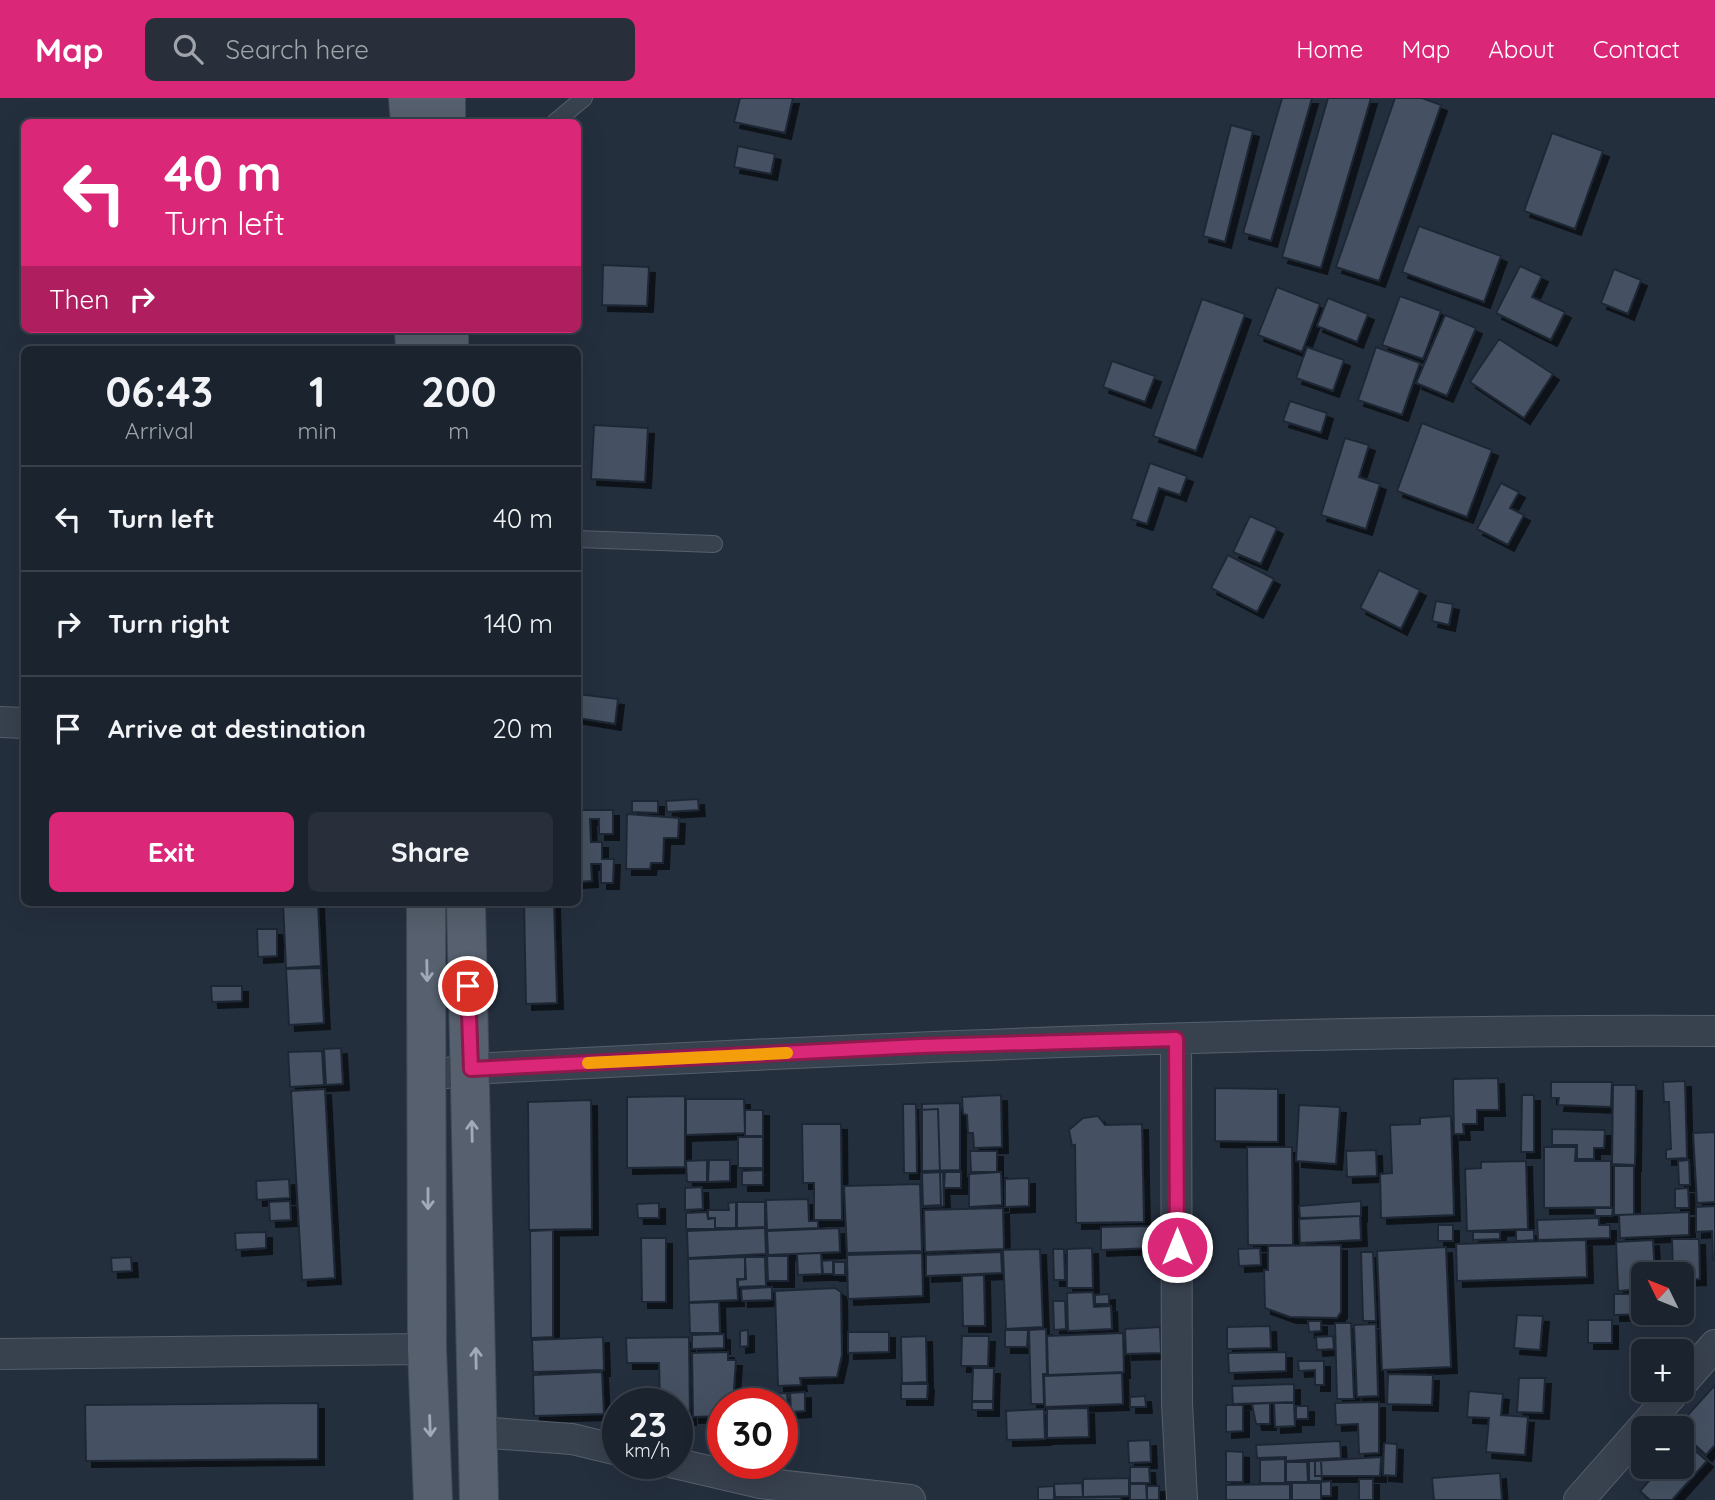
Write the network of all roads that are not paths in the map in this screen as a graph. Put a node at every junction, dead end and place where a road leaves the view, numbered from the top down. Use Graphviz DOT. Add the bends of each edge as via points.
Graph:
graph roads {
  1 [pos="408,98"];
  2 [pos="446,98"];
  3 [pos="584,98"];
  4 [pos="410,119"];
  5 [pos="446,119"];
  6 [pos="559,119"];
  7 [pos="581,539"];
  8 [pos="714,544"];
  9 [pos="0,722"];
  10 [pos="21,723"];
  11 [pos="426,906"];
  12 [pos="466,906"];
  13 [pos="1715,1031"];
  14 [pos="1176,1039"];
  15 [pos="471,1069"];
  16 [pos="428,1076"];
  17 [pos="1715,1345"];
  18 [pos="427,1349"];
  19 [pos="0,1354"];
  20 [pos="1694,1369"];
  21 [pos="1665,1402"];
  22 [pos="478,1433"];
  23 [pos="602,1446"];
  24 [pos="693,1467"];
  25 [pos="433,1500"];
  26 [pos="479,1500"];
  27 [pos="910,1500"];
  28 [pos="1182,1500"];
  29 [pos="1579,1500"];
  1 -- 4 [label="main road"];
  2 -- 5 [label="main road"];
  3 -- 6 [label="lane"];
  7 -- 8 [label="lane"];
  9 -- 10 [label="street"];
  11 -- 16 [label="main road, one-way"];
  12 -- 15 [label="main road"];
  13 -- 14 [label="street" via="1526,1030"];
  14 -- 15 [label="street" via="920,1046"];
  14 -- 28 [label="street" via="1177,1390"];
  15 -- 16 [label="street"];
  22 -- 15 [label="main road, one-way"];
  16 -- 18 [label="main road, one-way"];
  17 -- 20 [label="street"];
  18 -- 19 [label="street"];
  18 -- 25 [label="main road, one-way"];
  21 -- 29 [label="street"];
  22 -- 23 [label="street" via="572,1439"];
  22 -- 26 [label="main road"];
  24 -- 27 [label="street" via="760,1483"];
}
